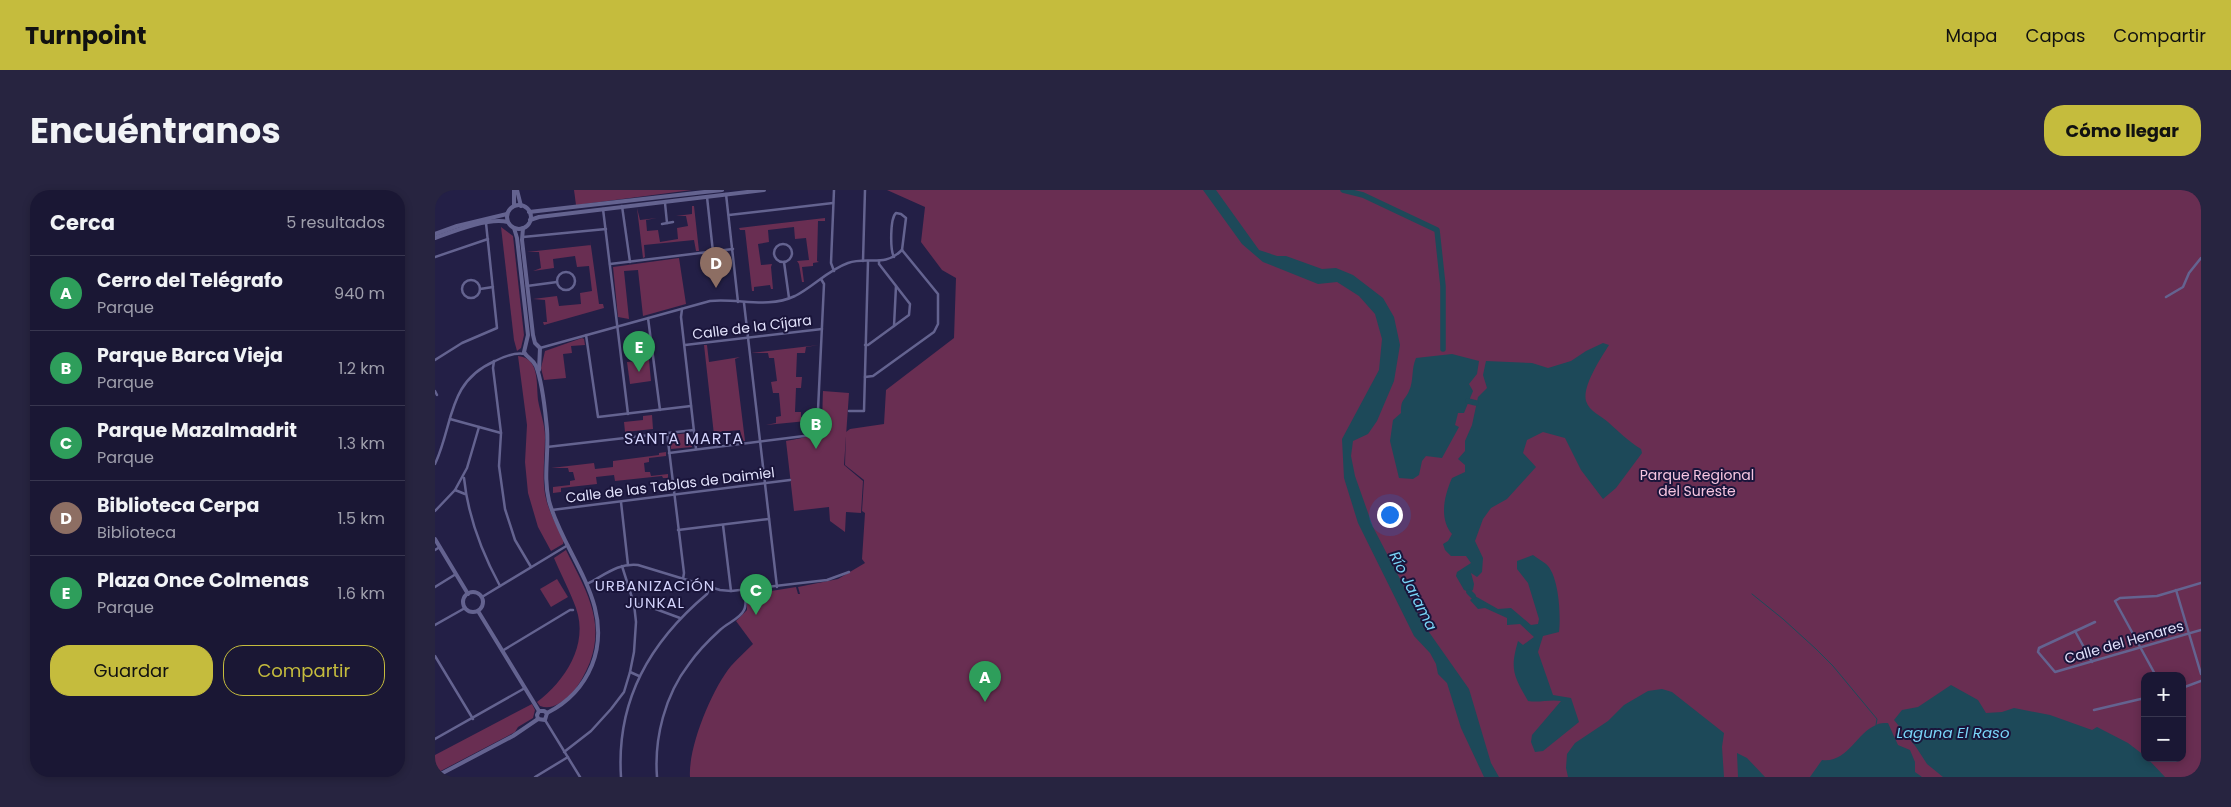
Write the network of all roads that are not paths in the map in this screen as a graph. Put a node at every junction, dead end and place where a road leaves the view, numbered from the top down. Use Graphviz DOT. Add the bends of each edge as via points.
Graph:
graph roads {
  1 [pos="515,190"];
  2 [pos="722,190"];
  3 [pos="764,190"];
  4 [pos="834,190"];
  5 [pos="865,190"];
  6 [pos="726,194"];
  7 [pos="707,197"];
  8 [pos="664,201"];
  9 [pos="833,203"];
  10 [pos="514,206"];
  11 [pos="521,206"];
  12 [pos="622,206"];
  13 [pos="603,209"];
  14 [pos="529,212"];
  15 [pos="507,214"];
  16 [pos="729,215"];
  17 [pos="530,220"];
  18 [pos="508,222"];
  19 [pos="673,222"];
  20 [pos="486,223"];
  21 [pos="667,223"];
  22 [pos="662,224"];
  23 [pos="514,228"];
  24 [pos="523,228"];
  25 [pos="605,229"];
  26 [pos="435,234"];
  27 [pos="521,236"];
  28 [pos="435,238"];
  29 [pos="488,239"];
  30 [pos="733,249"];
  31 [pos="902,250"];
  32 [pos="713,252"];
  33 [pos="435,256"];
  34 [pos="894,257"];
  35 [pos="2201,258"];
  36 [pos="863,261"];
  37 [pos="868,261"];
  38 [pos="879,261"];
  39 [pos="630,262"];
  40 [pos="784,262"];
  41 [pos="610,264"];
  42 [pos="833,271"];
  43 [pos="821,279"];
  44 [pos="557,282"];
  45 [pos="527,286"];
  46 [pos="896,286"];
  47 [pos="493,287"];
  48 [pos="480,288"];
  49 [pos="2165,297"];
  50 [pos="789,298"];
  51 [pos="738,302"];
  52 [pos="744,302"];
  53 [pos="683,308"];
  54 [pos="674,311"];
  55 [pos="681,317"];
  56 [pos="648,318"];
  57 [pos="617,326"];
  58 [pos="894,326"];
  59 [pos="822,330"];
  60 [pos="586,335"];
  61 [pos="747,338"];
  62 [pos="535,343"];
  63 [pos="527,344"];
  64 [pos="684,345"];
  65 [pos="865,345"];
  66 [pos="541,348"];
  67 [pos="525,354"];
  68 [pos="539,355"];
  69 [pos="531,358"];
  70 [pos="435,360"];
  71 [pos="494,361"];
  72 [pos="865,378"];
  73 [pos="540,384"];
  74 [pos="435,391"];
  75 [pos="437,395"];
  76 [pos="691,406"];
  77 [pos="660,410"];
  78 [pos="849,411"];
  79 [pos="628,414"];
  80 [pos="450,419"];
  81 [pos="479,427"];
  82 [pos="694,430"];
  83 [pos="501,433"];
  84 [pos="667,433"];
  85 [pos="759,441"];
  86 [pos="547,447"];
  87 [pos="696,449"];
  88 [pos="669,453"];
  89 [pos="435,464"];
  90 [pos="464,478"];
  91 [pos="790,480"];
  92 [pos="765,484"];
  93 [pos="455,490"];
  94 [pos="465,494"];
  95 [pos="674,494"];
  96 [pos="621,501"];
  97 [pos="552,510"];
  98 [pos="435,511"];
  99 [pos="769,519"];
  100 [pos="723,525"];
  101 [pos="678,530"];
  102 [pos="435,539"];
  103 [pos="568,545"];
  104 [pos="440,547"];
  105 [pos="435,550"];
  106 [pos="628,565"];
  107 [pos="622,566"];
  108 [pos="531,567"];
  109 [pos="849,572"];
  110 [pos="456,574"];
  111 [pos="683,579"];
  112 [pos="2201,583"];
  113 [pos="587,584"];
  114 [pos="500,586"];
  115 [pos="435,587"];
  116 [pos="710,587"];
  117 [pos="777,587"];
  118 [pos="2176,590"];
  119 [pos="731,591"];
  120 [pos="745,591"];
  121 [pos="468,594"];
  122 [pos="482,597"];
  123 [pos="634,604"];
  124 [pos="465,608"];
  125 [pos="573,610"];
  126 [pos="478,611"];
  127 [pos="680,618"];
  128 [pos="2095,622"];
  129 [pos="435,625"];
  130 [pos="2201,630"];
  131 [pos="2075,631"];
  132 [pos="2189,633"];
  133 [pos="2141,648"];
  134 [pos="502,651"];
  135 [pos="435,656"];
  136 [pos="436,662"];
  137 [pos="2092,662"];
  138 [pos="630,672"];
  139 [pos="2154,672"];
  140 [pos="2201,674"];
  141 [pos="639,676"];
  142 [pos="2201,681"];
  143 [pos="2186,687"];
  144 [pos="525,688"];
  145 [pos="624,692"];
  146 [pos="631,695"];
  147 [pos="2141,699"];
  148 [pos="2094,710"];
  149 [pos="539,711"];
  150 [pos="547,713"];
  151 [pos="473,719"];
  152 [pos="538,719"];
  153 [pos="545,720"];
  154 [pos="435,739"];
  155 [pos="565,752"];
  156 [pos="567,757"];
  157 [pos="435,777"];
  158 [pos="535,777"];
  159 [pos="580,777"];
  160 [pos="621,777"];
  161 [pos="657,777"];
  1 -- 10 [label="street"];
  1 -- 11 [label="street"];
  2 -- 14 [label="street"];
  3 -- 6 [label="street"];
  4 -- 9 [label="street"];
  5 -- 36 [label="street"];
  6 -- 7 [label="street"];
  6 -- 16 [label="street"];
  7 -- 8 [label="street"];
  7 -- 32 [label="street"];
  8 -- 12 [label="street"];
  8 -- 21 [label="street"];
  9 -- 16 [label="street"];
  9 -- 42 [label="street"];
  10 -- 11 [label="street"];
  10 -- 15 [label="street"];
  11 -- 14 [label="street"];
  12 -- 13 [label="street"];
  12 -- 39 [label="street"];
  13 -- 17 [label="street"];
  13 -- 25 [label="street"];
  14 -- 17 [label="street"];
  15 -- 18 [label="street"];
  15 -- 26 [label="street"];
  16 -- 30 [label="street"];
  17 -- 24 [label="street"];
  18 -- 20 [label="street"];
  18 -- 23 [label="street"];
  19 -- 21 [label="street"];
  20 -- 28 [label="street"];
  20 -- 29 [label="street"];
  21 -- 22 [label="street"];
  23 -- 24 [label="street"];
  23 -- 63 [label="street"];
  24 -- 27 [label="street"];
  25 -- 27 [label="street"];
  25 -- 41 [label="street"];
  27 -- 45 [label="street"];
  29 -- 33 [label="street"];
  29 -- 47 [label="street"];
  30 -- 32 [label="street"];
  30 -- 51 [label="street"];
  31 -- 34 [label="street"];
  31 -- 34 [label="street" via="906,218 896,213 891,242"];
  31 -- 72 [label="street" via="938,294 937,327 873,376"];
  32 -- 39 [label="street"];
  34 -- 38 [label="street"];
  35 -- 49 [label="street" via="2183,287"];
  36 -- 37 [label="street"];
  36 -- 42 [label="street" via="846,264"];
  37 -- 38 [label="street"];
  37 -- 65 [label="street"];
  38 -- 46 [label="street"];
  39 -- 41 [label="street"];
  40 -- 40 [label="street" via="790,259 792,251 781,244 775,250 775,256"];
  40 -- 50 [label="street"];
  41 -- 57 [label="street"];
  42 -- 43 [label="street"];
  43 -- 50 [label="street"];
  43 -- 59 [label="street"];
  44 -- 44 [label="street" via="562,290 573,287 575,282 573,276 565,272"];
  44 -- 45 [label="street"];
  45 -- 62 [label="street"];
  46 -- 58 [label="street"];
  46 -- 58 [label="street" via="910,308 909,315"];
  47 -- 48 [label="street"];
  47 -- 70 [label="street" via="497,328 462,343"];
  48 -- 48 [label="street" via="479,294 471,298 463,291 463,286 470,280 478,283"];
  50 -- 52 [label="street" via="765,303"];
  51 -- 52 [label="street"];
  51 -- 53 [label="street" via="710,301"];
  52 -- 61 [label="street"];
  53 -- 54 [label="street"];
  53 -- 55 [label="street"];
  54 -- 55 [label="street"];
  54 -- 56 [label="street"];
  55 -- 64 [label="street"];
  56 -- 57 [label="street"];
  56 -- 77 [label="street"];
  57 -- 60 [label="street"];
  57 -- 79 [label="street"];
  58 -- 65 [label="street"];
  59 -- 61 [label="street, Calle de la Cíjara"];
  59 -- 85 [label="street" via="819,427 812,435"];
  60 -- 66 [label="street"];
  60 -- 79 [label="street" via="598,416"];
  61 -- 64 [label="street, Calle de la Cíjara"];
  61 -- 85 [label="street"];
  62 -- 63 [label="street"];
  62 -- 66 [label="street"];
  63 -- 67 [label="street"];
  64 -- 76 [label="street"];
  65 -- 72 [label="street"];
  66 -- 68 [label="street"];
  67 -- 69 [label="street"];
  67 -- 71 [label="street"];
  68 -- 69 [label="street"];
  68 -- 73 [label="street"];
  69 -- 73 [label="street"];
  71 -- 80 [label="street" via="478,369 465,382"];
  71 -- 83 [label="street"];
  72 -- 78 [label="street" via="864,411"];
  73 -- 86 [label="street"];
  74 -- 75 [label="street"];
  76 -- 77 [label="street"];
  76 -- 82 [label="street"];
  77 -- 79 [label="street"];
  80 -- 81 [label="street"];
  80 -- 89 [label="street"];
  81 -- 83 [label="street"];
  81 -- 90 [label="street"];
  82 -- 84 [label="street"];
  82 -- 87 [label="street"];
  83 -- 108 [label="street" via="499,466 505,509 515,540"];
  84 -- 86 [label="street"];
  84 -- 88 [label="street"];
  85 -- 87 [label="street"];
  85 -- 92 [label="street"];
  86 -- 97 [label="street" via="546,477"];
  87 -- 88 [label="street"];
  88 -- 95 [label="street"];
  90 -- 93 [label="street"];
  90 -- 94 [label="street"];
  91 -- 92 [label="street, Calle de las Tablas de Daimiel"];
  92 -- 95 [label="street, Calle de las Tablas de Daimiel"];
  92 -- 99 [label="street"];
  93 -- 94 [label="street"];
  93 -- 98 [label="street"];
  94 -- 114 [label="street" via="482,552"];
  95 -- 96 [label="street, Calle de las Tablas de Daimiel"];
  95 -- 101 [label="street"];
  96 -- 97 [label="street, Calle de las Tablas de Daimiel"];
  96 -- 106 [label="street"];
  97 -- 103 [label="street"];
  99 -- 100 [label="street"];
  99 -- 117 [label="street"];
  100 -- 101 [label="street"];
  100 -- 119 [label="street"];
  101 -- 111 [label="street"];
  102 -- 104 [label="street"];
  103 -- 108 [label="street"];
  103 -- 113 [label="street"];
  104 -- 105 [label="street"];
  104 -- 110 [label="street"];
  106 -- 107 [label="street"];
  106 -- 111 [label="street"];
  107 -- 113 [label="street" via="612,568"];
  107 -- 123 [label="street"];
  108 -- 114 [label="street"];
  109 -- 117 [label="street" via="827,580"];
  110 -- 115 [label="street"];
  110 -- 121 [label="street"];
  111 -- 116 [label="street"];
  112 -- 118 [label="street"];
  113 -- 150 [label="street" via="598,621 594,659 577,692"];
  114 -- 122 [label="street"];
  116 -- 119 [label="street"];
  116 -- 127 [label="street" via="707,594"];
  117 -- 120 [label="street"];
  118 -- 132 [label="street"];
  118 -- 133 [label="street" via="2157,596 2115,600"];
  119 -- 120 [label="street"];
  120 -- 161 [label="street" via="744,612 698,652 673,690 661,724 656,752"];
  121 -- 122 [label="street" via="474,592"];
  121 -- 124 [label="street" via="463,602"];
  122 -- 126 [label="street"];
  123 -- 127 [label="street"];
  123 -- 138 [label="street" via="636,637"];
  124 -- 126 [label="street" via="471,612"];
  124 -- 129 [label="street"];
  125 -- 134 [label="street"];
  126 -- 134 [label="street"];
  127 -- 141 [label="street" via="658,644"];
  128 -- 131 [label="street, Calle del Henares"];
  130 -- 132 [label="street, Calle del Henares"];
  131 -- 137 [label="street"];
  131 -- 137 [label="street, Calle del Henares" via="2039,648 2038,652 2055,672"];
  132 -- 133 [label="street, Calle del Henares"];
  132 -- 140 [label="street"];
  133 -- 137 [label="street, Calle del Henares"];
  133 -- 139 [label="street"];
  134 -- 144 [label="street"];
  135 -- 136 [label="street"];
  136 -- 151 [label="street"];
  138 -- 141 [label="street"];
  138 -- 145 [label="street"];
  141 -- 146 [label="street"];
  142 -- 143 [label="street"];
  144 -- 149 [label="street"];
  144 -- 151 [label="street"];
  145 -- 146 [label="street"];
  145 -- 155 [label="street" via="591,731"];
  146 -- 160 [label="street" via="623,727"];
  147 -- 148 [label="street"];
  149 -- 150 [label="street"];
  149 -- 152 [label="street"];
  150 -- 153 [label="street"];
  151 -- 154 [label="street"];
  152 -- 153 [label="street"];
  152 -- 157 [label="street"];
  153 -- 155 [label="street"];
  155 -- 156 [label="street"];
  156 -- 158 [label="street"];
  156 -- 159 [label="street"];
}
